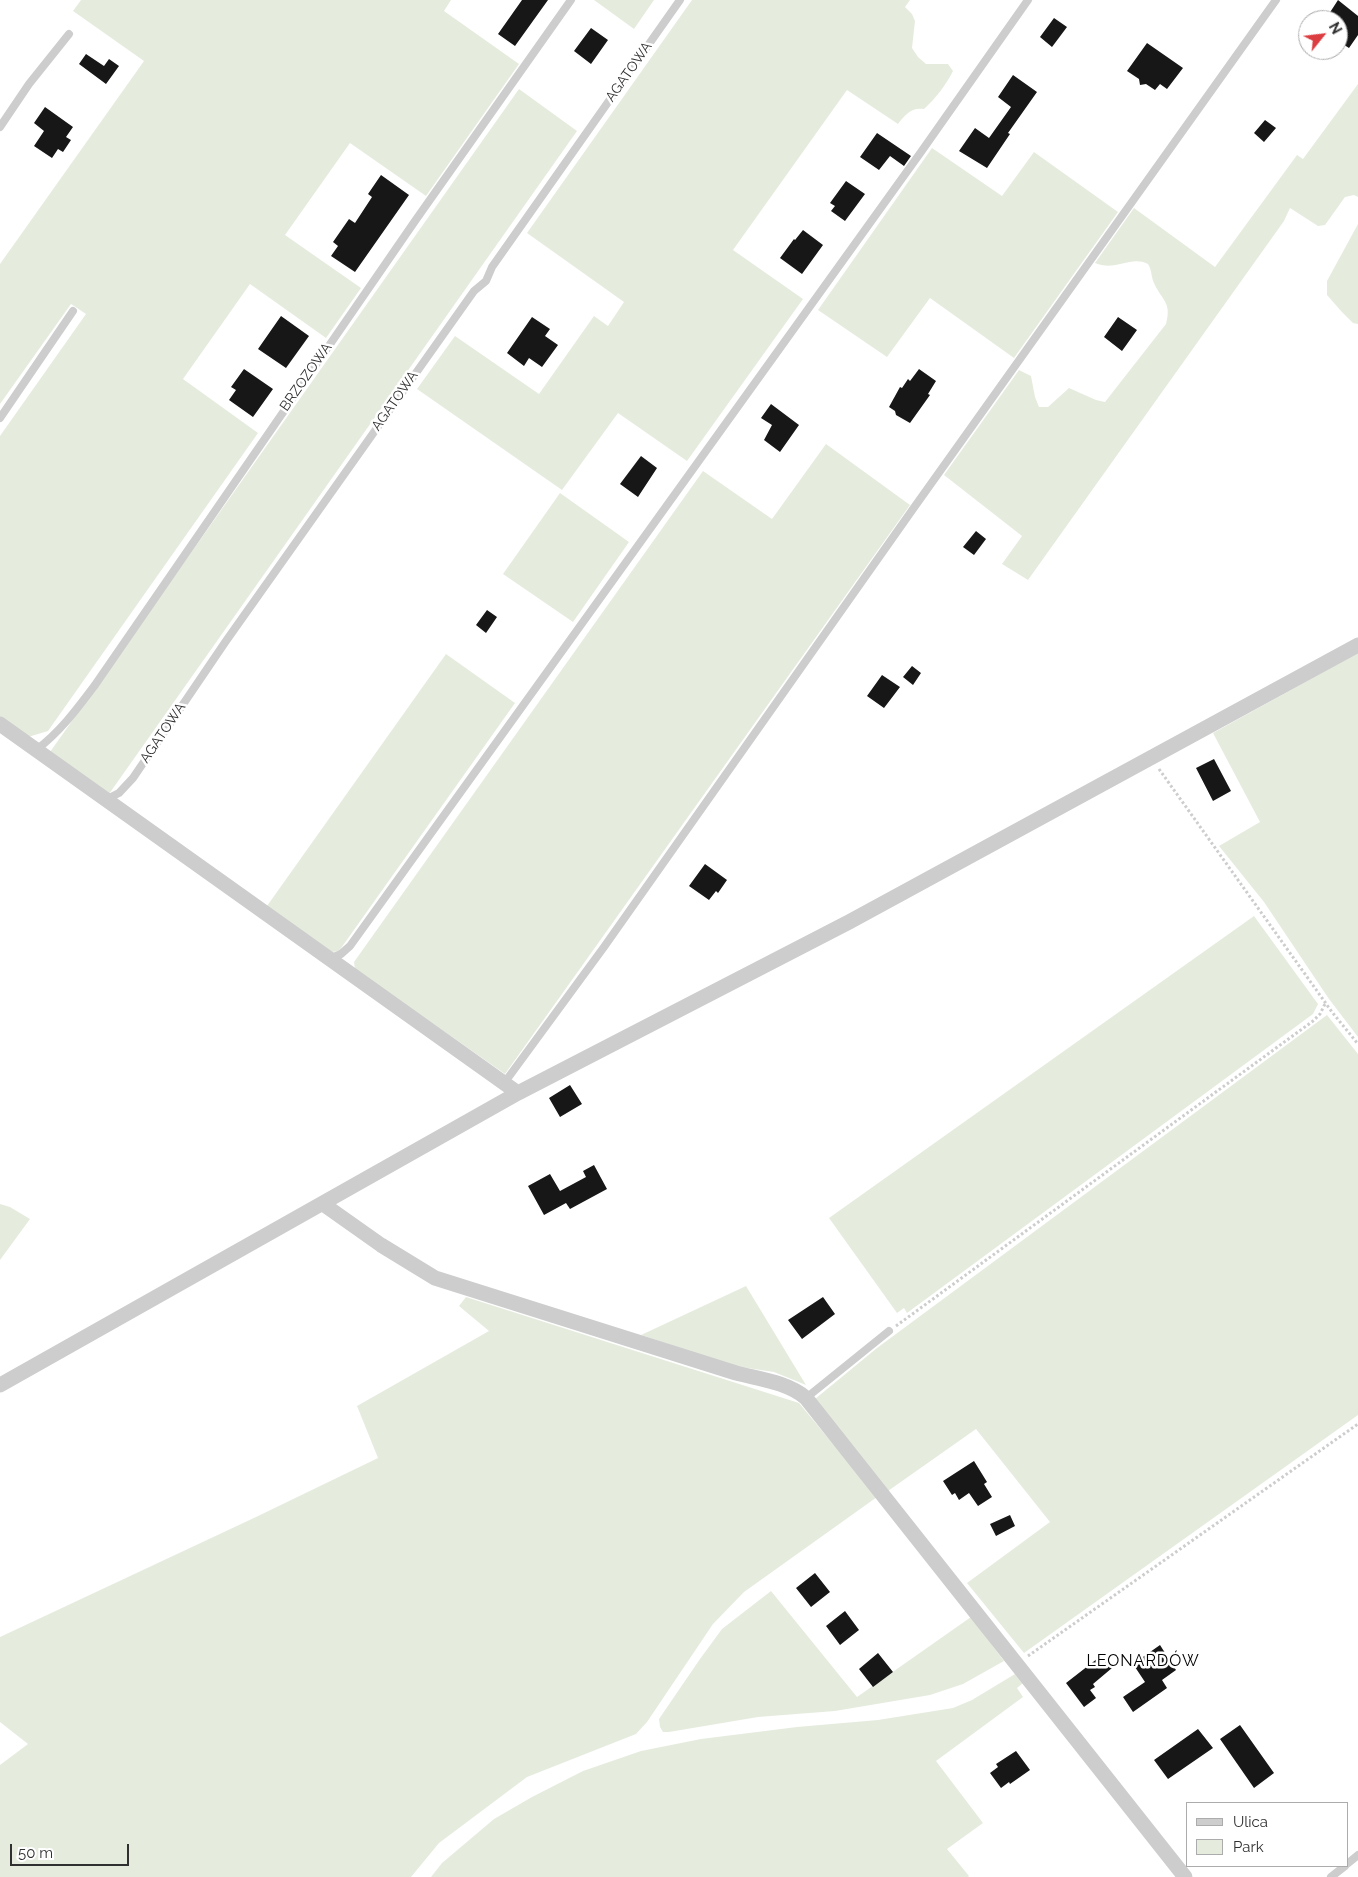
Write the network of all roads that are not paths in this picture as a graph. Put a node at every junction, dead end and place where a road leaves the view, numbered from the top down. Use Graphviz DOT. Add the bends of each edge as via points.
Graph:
graph roads {
  1 [pos="571,0"];
  2 [pos="680,0"];
  3 [pos="1028,0"];
  4 [pos="1276,0"];
  5 [pos="69,34"];
  6 [pos="0,126"];
  7 [pos="73,311"];
  8 [pos="0,418"];
  9 [pos="1358,645"];
  10 [pos="0,724"];
  11 [pos="36,750"];
  12 [pos="107,799"];
  13 [pos="331,958"];
  14 [pos="505,1082"];
  15 [pos="518,1093"];
  16 [pos="323,1204"];
  17 [pos="889,1331"];
  18 [pos="0,1385"];
  19 [pos="806,1398"];
  20 [pos="1358,1855"];
  21 [pos="1348,1863"];
  22 [pos="1344,1867"];
  23 [pos="1185,1877"];
  24 [pos="1331,1877"];
  1 -- 11 [label="lane, BRZOZOWA" via="414,221 95,685 65,724"];
  2 -- 12 [label="lane, AGATOWA" via="492,267 486,281 474,291 394,403 133,778 119,793"];
  3 -- 13 [label="lane" via="350,946"];
  4 -- 14 [label="lane"];
  5 -- 6 [label="lane"];
  7 -- 8 [label="lane"];
  9 -- 15 [label="street" via="849,922"];
  10 -- 11 [label="street"];
  11 -- 12 [label="street"];
  12 -- 13 [label="street"];
  13 -- 14 [label="street"];
  14 -- 15 [label="street"];
  15 -- 16 [label="street"];
  16 -- 18 [label="street"];
  16 -- 19 [label="street" via="435,1278 784,1385"];
  17 -- 19 [label="lane"];
  19 -- 23 [label="street"];
  20 -- 21 [label="lane"];
  22 -- 24 [label="lane"];
}
